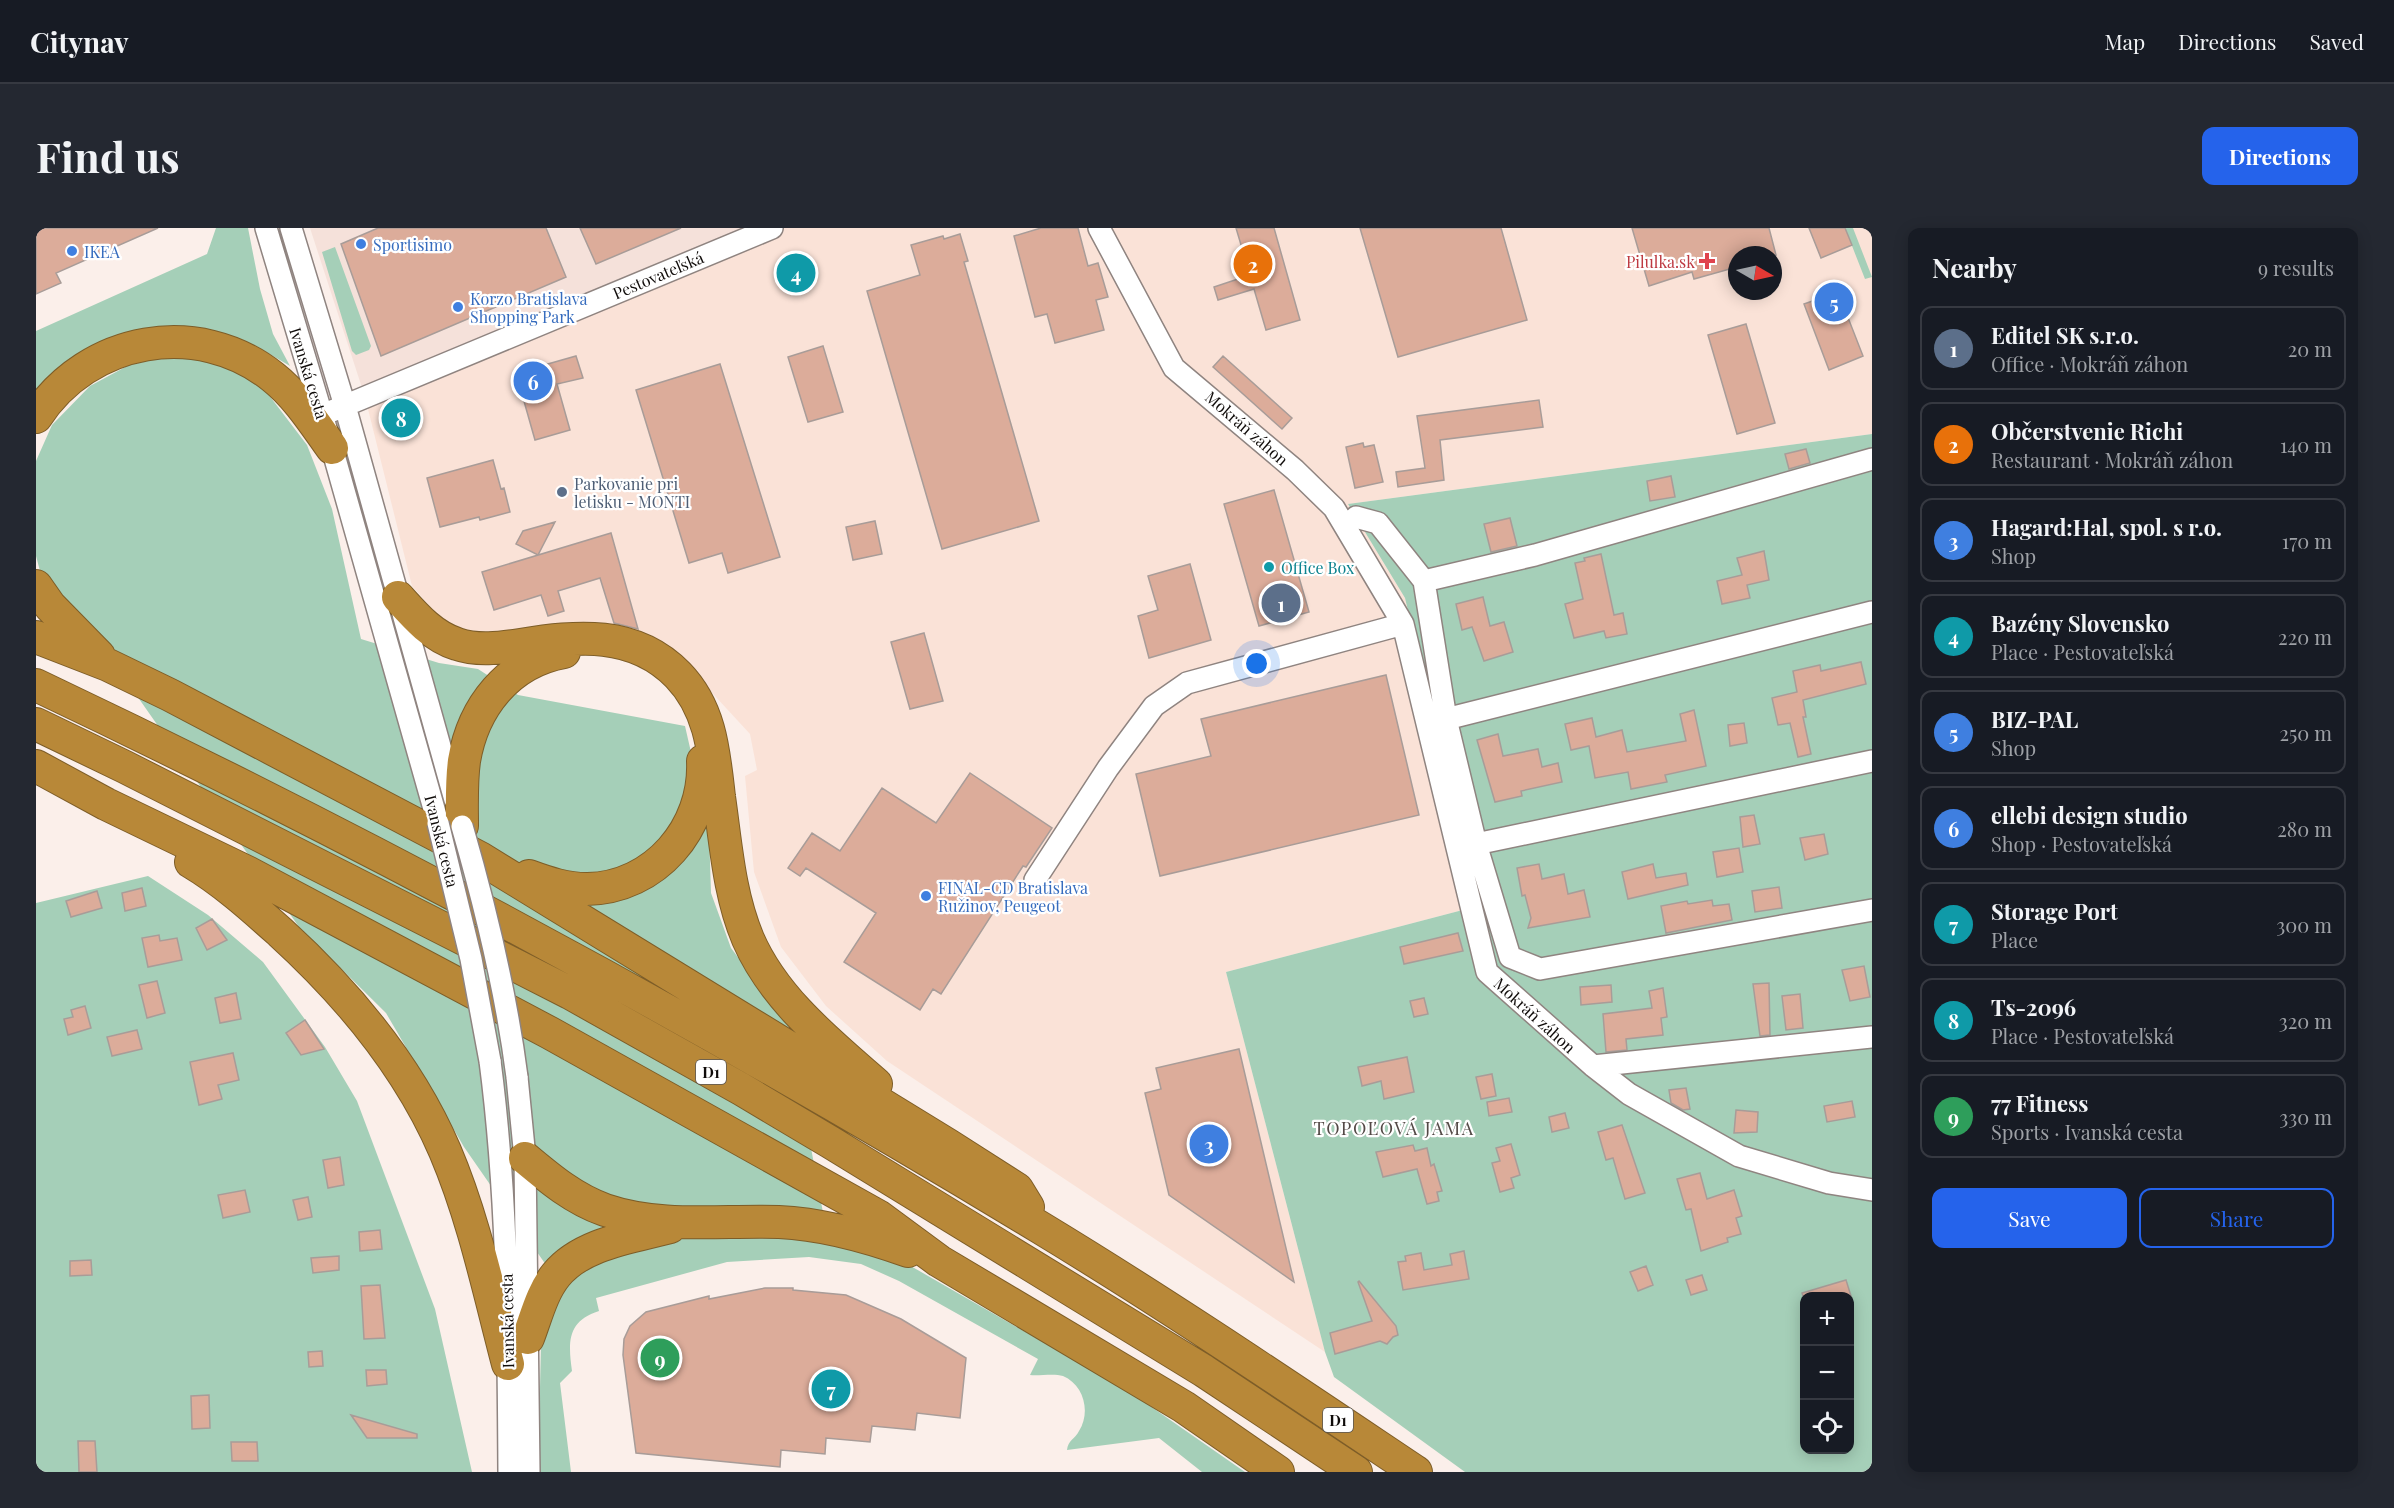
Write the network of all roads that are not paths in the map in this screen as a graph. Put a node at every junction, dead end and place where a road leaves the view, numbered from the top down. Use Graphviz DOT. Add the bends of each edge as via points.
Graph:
graph roads {
  1 [pos="266,228"];
  2 [pos="291,228"];
  3 [pos="772,228"];
  4 [pos="1099,228"];
  5 [pos="345,406"];
  6 [pos="322,415"];
  7 [pos="36,417"];
  8 [pos="332,448"];
  9 [pos="1872,459"];
  10 [pos="1356,517"];
  11 [pos="1424,581"];
  12 [pos="36,586"];
  13 [pos="398,597"];
  14 [pos="1872,612"];
  15 [pos="1402,624"];
  16 [pos="36,637"];
  17 [pos="108,665"];
  18 [pos="36,685"];
  19 [pos="1446,719"];
  20 [pos="36,724"];
  21 [pos="703,730"];
  22 [pos="1872,761"];
  23 [pos="36,765"];
  24 [pos="106,804"];
  25 [pos="462,826"];
  26 [pos="1476,844"];
  27 [pos="480,858"];
  28 [pos="1035,880"];
  29 [pos="1872,910"];
  30 [pos="1872,1037"];
  31 [pos="1593,1066"];
  32 [pos="497,1117"];
  33 [pos="948,1145"];
  34 [pos="525,1158"];
  35 [pos="1872,1190"];
  36 [pos="685,1223"];
  37 [pos="1042,1229"];
  38 [pos="939,1261"];
  39 [pos="528,1338"];
  40 [pos="508,1364"];
  41 [pos="509,1472"];
  42 [pos="529,1472"];
  43 [pos="1278,1472"];
  44 [pos="1356,1472"];
  45 [pos="1416,1472"];
  1 -- 6 [label="street, Ivanská cesta"];
  2 -- 5 [label="street, Ivanská cesta"];
  3 -- 5 [label="street, Pestovateľská"];
  4 -- 15 [label="street, Mokráň záhon" via="1174,368 1334,508"];
  5 -- 6 [label="street, Pestovateľská"];
  5 -- 13 [label="street, Ivanská cesta"];
  6 -- 8 [label="street, Ivanská cesta"];
  7 -- 8 [label="highway" via="66,382 98,360 148,343 191,342 232,353 272,376 292,394"];
  8 -- 32 [label="street, Ivanská cesta, bridge" via="462,917"];
  9 -- 11 [label="street" via="1535,555"];
  10 -- 11 [label="street" via="1378,523"];
  11 -- 19 [label="street"];
  12 -- 17 [label="highway" via="50,606"];
  13 -- 21 [label="highway" via="434,632 468,647 583,637 629,644 657,658 679,676 695,698"];
  13 -- 25 [label="street, Ivanská cesta"];
  14 -- 19 [label="street"];
  15 -- 28 [label="street" via="1187,683 1162,700 1128,740"];
  15 -- 31 [label="street, Mokráň záhon" via="1487,972"];
  16 -- 17 [label="highway"];
  17 -- 27 [label="highway"];
  18 -- 37 [label="highway, D1" via="144,736 539,941 811,1092"];
  19 -- 26 [label="street"];
  20 -- 44 [label="highway, D1" via="570,993 741,1089 1204,1371"];
  21 -- 25 [label="highway" via="675,692 642,664 601,651 546,656 526,665 496,689 473,726 464,761"];
  21 -- 27 [label="highway" via="704,776 695,814 674,849 647,871 614,885 570,888"];
  21 -- 33 [label="highway" via="734,895 759,961 782,994 822,1036"];
  22 -- 26 [label="street"];
  23 -- 24 [label="highway"];
  24 -- 38 [label="highway" via="247,872 670,1099 878,1216"];
  24 -- 40 [label="highway" via="267,920 342,993 396,1060 445,1151 473,1229"];
  25 -- 34 [label="street, Ivanská cesta, bridge" via="494,941 511,1029"];
  26 -- 29 [label="street" via="1510,957 1540,969"];
  27 -- 33 [label="highway"];
  30 -- 31 [label="street"];
  31 -- 35 [label="street, Mokráň záhon" via="1629,1094 1739,1156 1829,1183"];
  32 -- 34 [label="street"];
  32 -- 40 [label="street, Ivanská cesta" via="506,1233"];
  33 -- 37 [label="highway" via="1017,1190"];
  34 -- 36 [label="highway" via="588,1204 626,1215"];
  34 -- 39 [label="street, Ivanská cesta"];
  36 -- 38 [label="highway" via="779,1222 821,1227 873,1238"];
  36 -- 39 [label="highway" via="594,1249 573,1260 556,1274"];
  37 -- 45 [label="highway, D1"];
  38 -- 43 [label="highway" via="1184,1407"];
  39 -- 42 [label="street, Ivanská cesta"];
  40 -- 41 [label="street, Ivanská cesta"];
}
